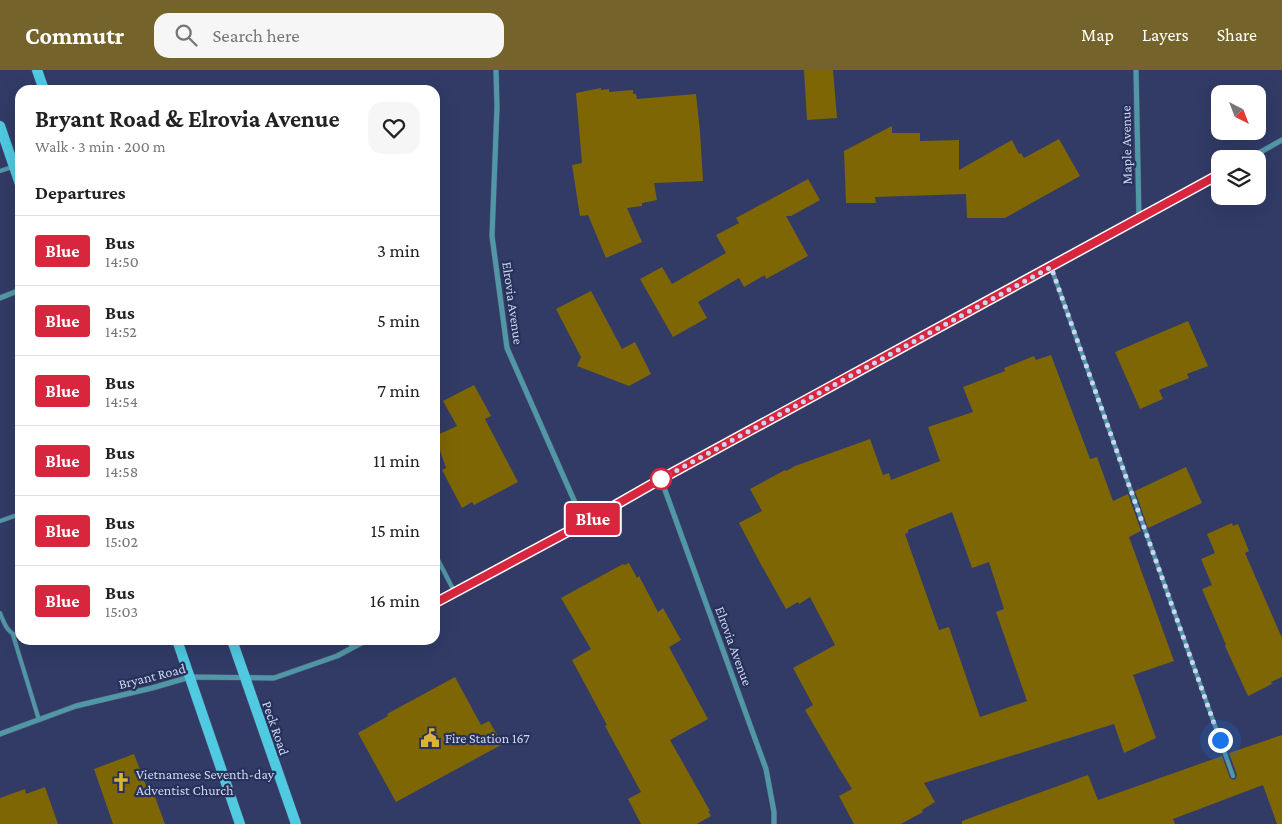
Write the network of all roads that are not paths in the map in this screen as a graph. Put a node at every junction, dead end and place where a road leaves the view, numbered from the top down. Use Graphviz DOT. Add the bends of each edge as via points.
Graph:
graph roads {
  1 [pos="37,70"];
  2 [pos="496,70"];
  3 [pos="1136,70"];
  4 [pos="42,85"];
  5 [pos="0,126"];
  6 [pos="1282,140"];
  7 [pos="1264,150"];
  8 [pos="14,167"];
  9 [pos="15,170"];
  10 [pos="0,171"];
  11 [pos="1211,179"];
  12 [pos="1139,219"];
  13 [pos="1051,267"];
  14 [pos="15,292"];
  15 [pos="0,298"];
  16 [pos="661,479"];
  17 [pos="15,516"];
  18 [pos="0,521"];
  19 [pos="584,523"];
  20 [pos="440,564"];
  21 [pos="455,593"];
  22 [pos="440,600"];
  23 [pos="0,613"];
  24 [pos="13,635"];
  25 [pos="15,642"];
  26 [pos="16,645"];
  27 [pos="179,645"];
  28 [pos="234,645"];
  29 [pos="351,645"];
  30 [pos="358,645"];
  31 [pos="352,648"];
  32 [pos="190,677"];
  33 [pos="245,677"];
  34 [pos="39,720"];
  35 [pos="0,734"];
  36 [pos="1233,776"];
  37 [pos="240,824"];
  38 [pos="296,824"];
  39 [pos="774,824"];
  1 -- 4 [label="main road"];
  2 -- 19 [label="street, Elrovia Avenue" via="492,236 507,348"];
  3 -- 12 [label="street, Maple Avenue"];
  5 -- 8 [label="main road"];
  6 -- 7 [label="street"];
  8 -- 9 [label="main road"];
  8 -- 10 [label="lane"];
  11 -- 12 [label="street"];
  12 -- 13 [label="street"];
  13 -- 16 [label="street"];
  13 -- 36 [label="lane"];
  14 -- 15 [label="street"];
  16 -- 19 [label="street"];
  16 -- 39 [label="street, Elrovia Avenue" via="766,770"];
  17 -- 18 [label="lane"];
  19 -- 21 [label="street"];
  20 -- 21 [label="lane"];
  21 -- 22 [label="street"];
  23 -- 24 [label="lane"];
  24 -- 25 [label="lane"];
  26 -- 34 [label="lane"];
  27 -- 32 [label="main road"];
  28 -- 33 [label="main road, Peck Road"];
  29 -- 31 [label="lane"];
  30 -- 31 [label="street, Bryant Road"];
  31 -- 33 [label="street, Bryant Road" via="274,678"];
  32 -- 33 [label="street, Bryant Road"];
  32 -- 34 [label="street, Bryant Road" via="76,706"];
  32 -- 37 [label="main road"];
  33 -- 38 [label="main road, Peck Road"];
  34 -- 35 [label="street, Bryant Road"];
}
